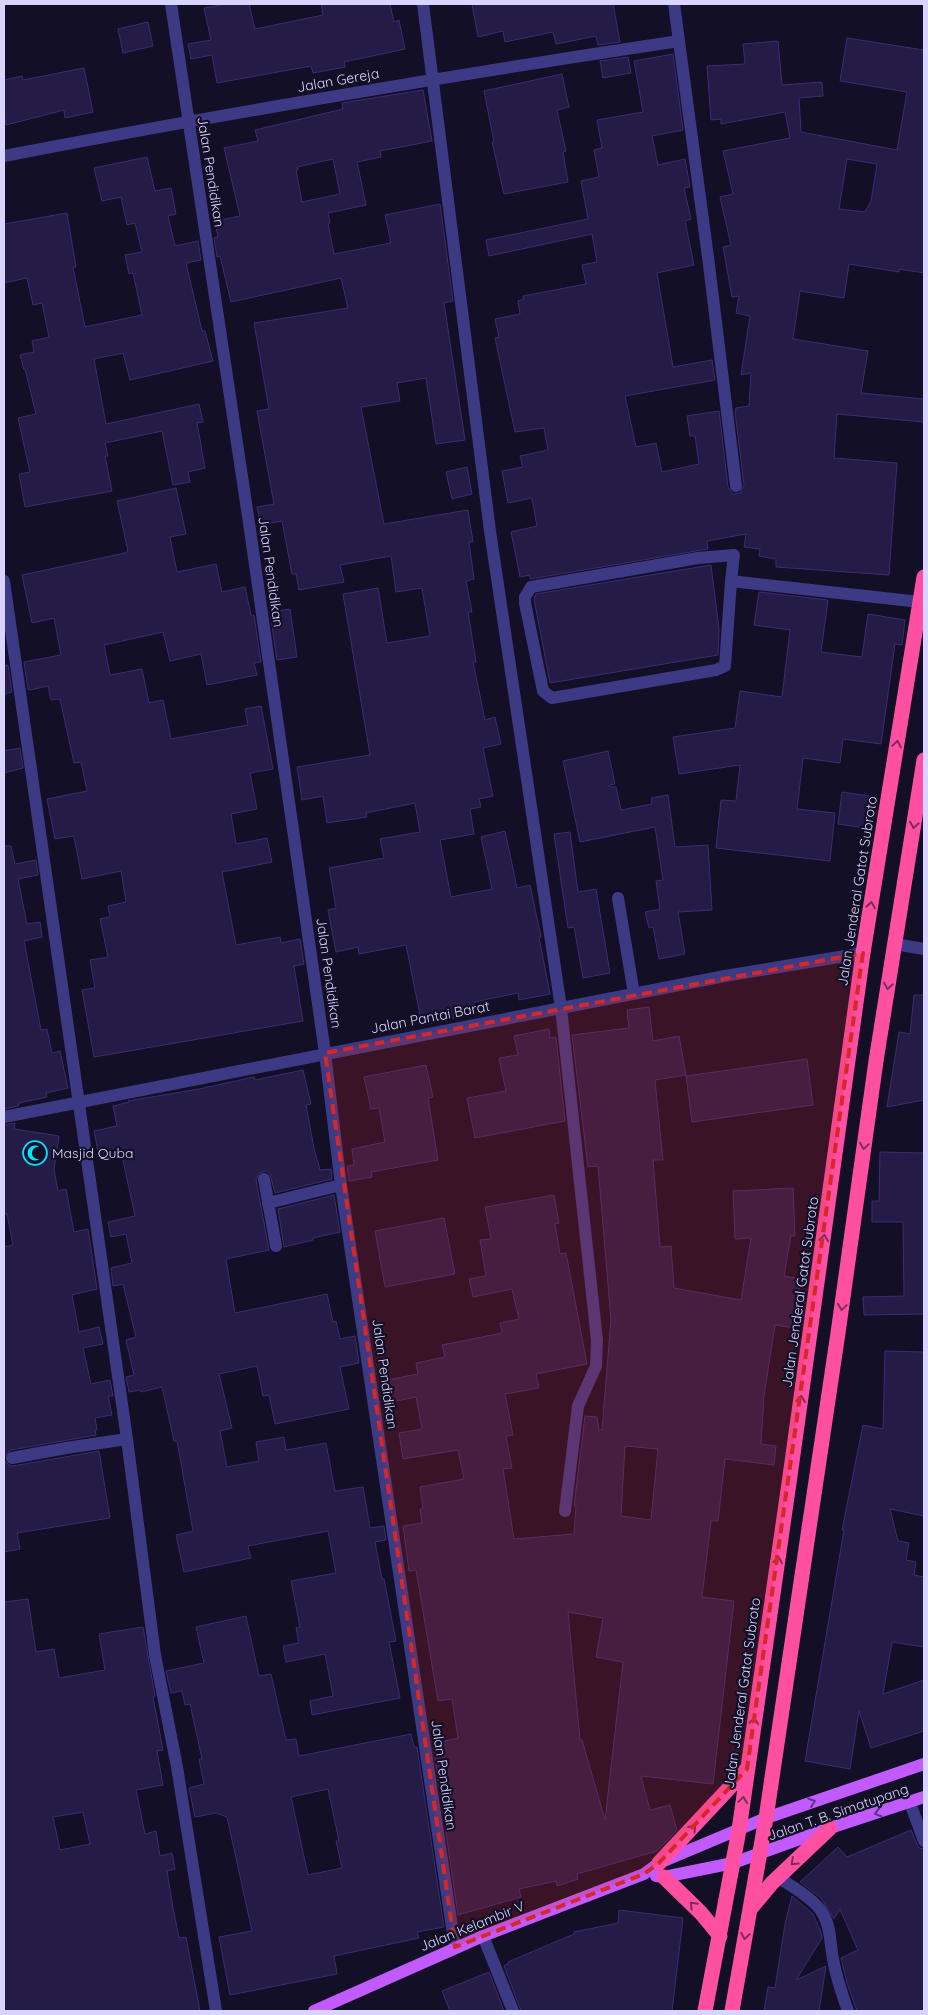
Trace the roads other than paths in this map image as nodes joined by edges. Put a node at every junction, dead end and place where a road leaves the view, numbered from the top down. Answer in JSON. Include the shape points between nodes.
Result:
{"nodes":[{"id":1,"x":171,"y":4,"type":"edge"},
{"id":2,"x":424,"y":4,"type":"edge"},
{"id":3,"x":674,"y":4,"type":"edge"},
{"id":4,"x":679,"y":41,"type":"junction"},
{"id":5,"x":433,"y":78,"type":"junction"},
{"id":6,"x":188,"y":121,"type":"junction"},
{"id":7,"x":4,"y":156,"type":"edge"},
{"id":8,"x":736,"y":486,"type":"dead end"},
{"id":9,"x":924,"y":577,"type":"edge"},
{"id":10,"x":4,"y":581,"type":"edge"},
{"id":11,"x":730,"y":581,"type":"junction"},
{"id":12,"x":920,"y":602,"type":"junction"},
{"id":13,"x":924,"y":760,"type":"edge"},
{"id":14,"x":618,"y":898,"type":"dead end"},
{"id":15,"x":895,"y":944,"type":"junction"},
{"id":16,"x":924,"y":949,"type":"edge"},
{"id":17,"x":863,"y":953,"type":"junction"},
{"id":18,"x":634,"y":994,"type":"junction"},
{"id":19,"x":561,"y":1008,"type":"junction"},
{"id":20,"x":325,"y":1052,"type":"junction"},
{"id":21,"x":849,"y":1058,"type":"junction"},
{"id":22,"x":876,"y":1061,"type":"junction"},
{"id":23,"x":78,"y":1103,"type":"junction"},
{"id":24,"x":4,"y":1117,"type":"edge"},
{"id":25,"x":264,"y":1178,"type":"dead end"},
{"id":26,"x":341,"y":1185,"type":"junction"},
{"id":27,"x":268,"y":1203,"type":"junction"},
{"id":28,"x":276,"y":1246,"type":"dead end"},
{"id":29,"x":127,"y":1439,"type":"junction"},
{"id":30,"x":12,"y":1458,"type":"dead end"},
{"id":31,"x":565,"y":1511,"type":"dead end"},
{"id":32,"x":924,"y":1764,"type":"edge"},
{"id":33,"x":747,"y":1769,"type":"junction"},
{"id":34,"x":924,"y":1798,"type":"edge"},
{"id":35,"x":910,"y":1803,"type":"junction"},
{"id":36,"x":766,"y":1818,"type":"junction"},
{"id":37,"x":830,"y":1828,"type":"junction"},
{"id":38,"x":739,"y":1830,"type":"junction"},
{"id":39,"x":924,"y":1841,"type":"edge"},
{"id":40,"x":761,"y":1854,"type":"junction"},
{"id":41,"x":733,"y":1863,"type":"junction"},
{"id":42,"x":661,"y":1870,"type":"junction"},
{"id":43,"x":778,"y":1876,"type":"junction"},
{"id":44,"x":750,"y":1909,"type":"junction"},
{"id":45,"x":483,"y":1936,"type":"junction"},
{"id":46,"x":720,"y":1936,"type":"junction"},
{"id":47,"x":455,"y":1947,"type":"junction"},
{"id":48,"x":216,"y":2011,"type":"edge"},
{"id":49,"x":314,"y":2011,"type":"edge"},
{"id":50,"x":513,"y":2011,"type":"edge"},
{"id":51,"x":705,"y":2011,"type":"edge"},
{"id":52,"x":732,"y":2011,"type":"edge"},
{"id":53,"x":848,"y":2011,"type":"edge"}],
"edges":[{"from":1,"to":6,"type":"street","name":"Jalan Pendidikan"},
{"from":2,"to":5,"type":"street"},
{"from":3,"to":4,"type":"street"},
{"from":4,"to":5,"type":"street","name":"Jalan Gereja"},
{"from":4,"to":8,"type":"street"},
{"from":5,"to":6,"type":"street","name":"Jalan Gereja"},
{"from":5,"to":19,"type":"street","via":[[490,532]]},
{"from":6,"to":7,"type":"street","name":"Jalan Gereja"},
{"from":6,"to":20,"type":"street","name":"Jalan Pendidikan"},
{"from":9,"to":12,"type":"highway","name":"Jalan Jenderal Gatot Subroto"},
{"from":10,"to":23,"type":"street"},
{"from":11,"to":11,"type":"street","via":[[734,555],[698,558],[531,587],[525,603],[543,691],[552,698],[721,669],[726,661]]},
{"from":11,"to":12,"type":"street"},
{"from":17,"to":12,"type":"highway","name":"Jalan Jenderal Gatot Subroto","one_way":true},
{"from":13,"to":15,"type":"highway","one_way":true},
{"from":14,"to":18,"type":"street"},
{"from":15,"to":16,"type":"street"},
{"from":15,"to":22,"type":"highway","one_way":true},
{"from":17,"to":18,"type":"street","name":"Jalan Pantai Barat"},
{"from":17,"to":21,"type":"highway","name":"Jalan Jenderal Gatot Subroto"},
{"from":18,"to":19,"type":"street","name":"Jalan Pantai Barat"},
{"from":19,"to":20,"type":"street","name":"Jalan Pantai Barat"},
{"from":19,"to":31,"type":"street","via":[[597,1340],[596,1366],[578,1406]]},
{"from":20,"to":23,"type":"street","name":"Jalan Pantai Barat"},
{"from":20,"to":26,"type":"street","name":"Jalan Pendidikan"},
{"from":21,"to":22,"type":"highway"},
{"from":33,"to":21,"type":"highway","name":"Jalan Jenderal Gatot Subroto","one_way":true},
{"from":22,"to":36,"type":"highway","one_way":true},
{"from":23,"to":24,"type":"street","name":"Jalan Pantai Barat"},
{"from":23,"to":29,"type":"street"},
{"from":25,"to":27,"type":"street"},
{"from":26,"to":27,"type":"street"},
{"from":26,"to":47,"type":"street","name":"Jalan Pendidikan"},
{"from":27,"to":28,"type":"street"},
{"from":29,"to":30,"type":"street"},
{"from":29,"to":48,"type":"street","via":[[155,1655],[177,1767]]},
{"from":36,"to":32,"type":"main road","name":"Jalan T. B. Simatupang","one_way":true},
{"from":38,"to":33,"type":"highway","name":"Jalan Jenderal Gatot Subroto","one_way":true},
{"from":42,"to":33,"type":"highway","one_way":true},
{"from":34,"to":35,"type":"main road","name":"Jalan T. B. Simatupang"},
{"from":35,"to":37,"type":"main road","name":"Jalan T. B. Simatupang","one_way":true},
{"from":35,"to":39,"type":"street"},
{"from":36,"to":38,"type":"main road"},
{"from":36,"to":40,"type":"highway"},
{"from":37,"to":40,"type":"main road","name":"Jalan T. B. Simatupang"},
{"from":37,"to":43,"type":"highway","one_way":true},
{"from":38,"to":41,"type":"highway","name":"Jalan Jenderal Gatot Subroto"},
{"from":38,"to":42,"type":"main road"},
{"from":40,"to":41,"type":"main road","name":"Jalan Kelambir V"},
{"from":40,"to":44,"type":"highway"},
{"from":41,"to":42,"type":"main road","name":"Jalan Kelambir V"},
{"from":41,"to":46,"type":"highway","name":"Jalan Jenderal Gatot Subroto"},
{"from":42,"to":45,"type":"main road","name":"Jalan Kelambir V"},
{"from":46,"to":42,"type":"highway","one_way":true},
{"from":43,"to":44,"type":"highway"},
{"from":43,"to":53,"type":"street","via":[[823,1913]]},
{"from":44,"to":52,"type":"highway","one_way":true},
{"from":45,"to":47,"type":"main road","name":"Jalan Kelambir V"},
{"from":45,"to":50,"type":"street"},
{"from":46,"to":51,"type":"highway","name":"Jalan Jenderal Gatot Subroto"},
{"from":47,"to":49,"type":"main road","name":"Jalan Kelambir V"}]}
